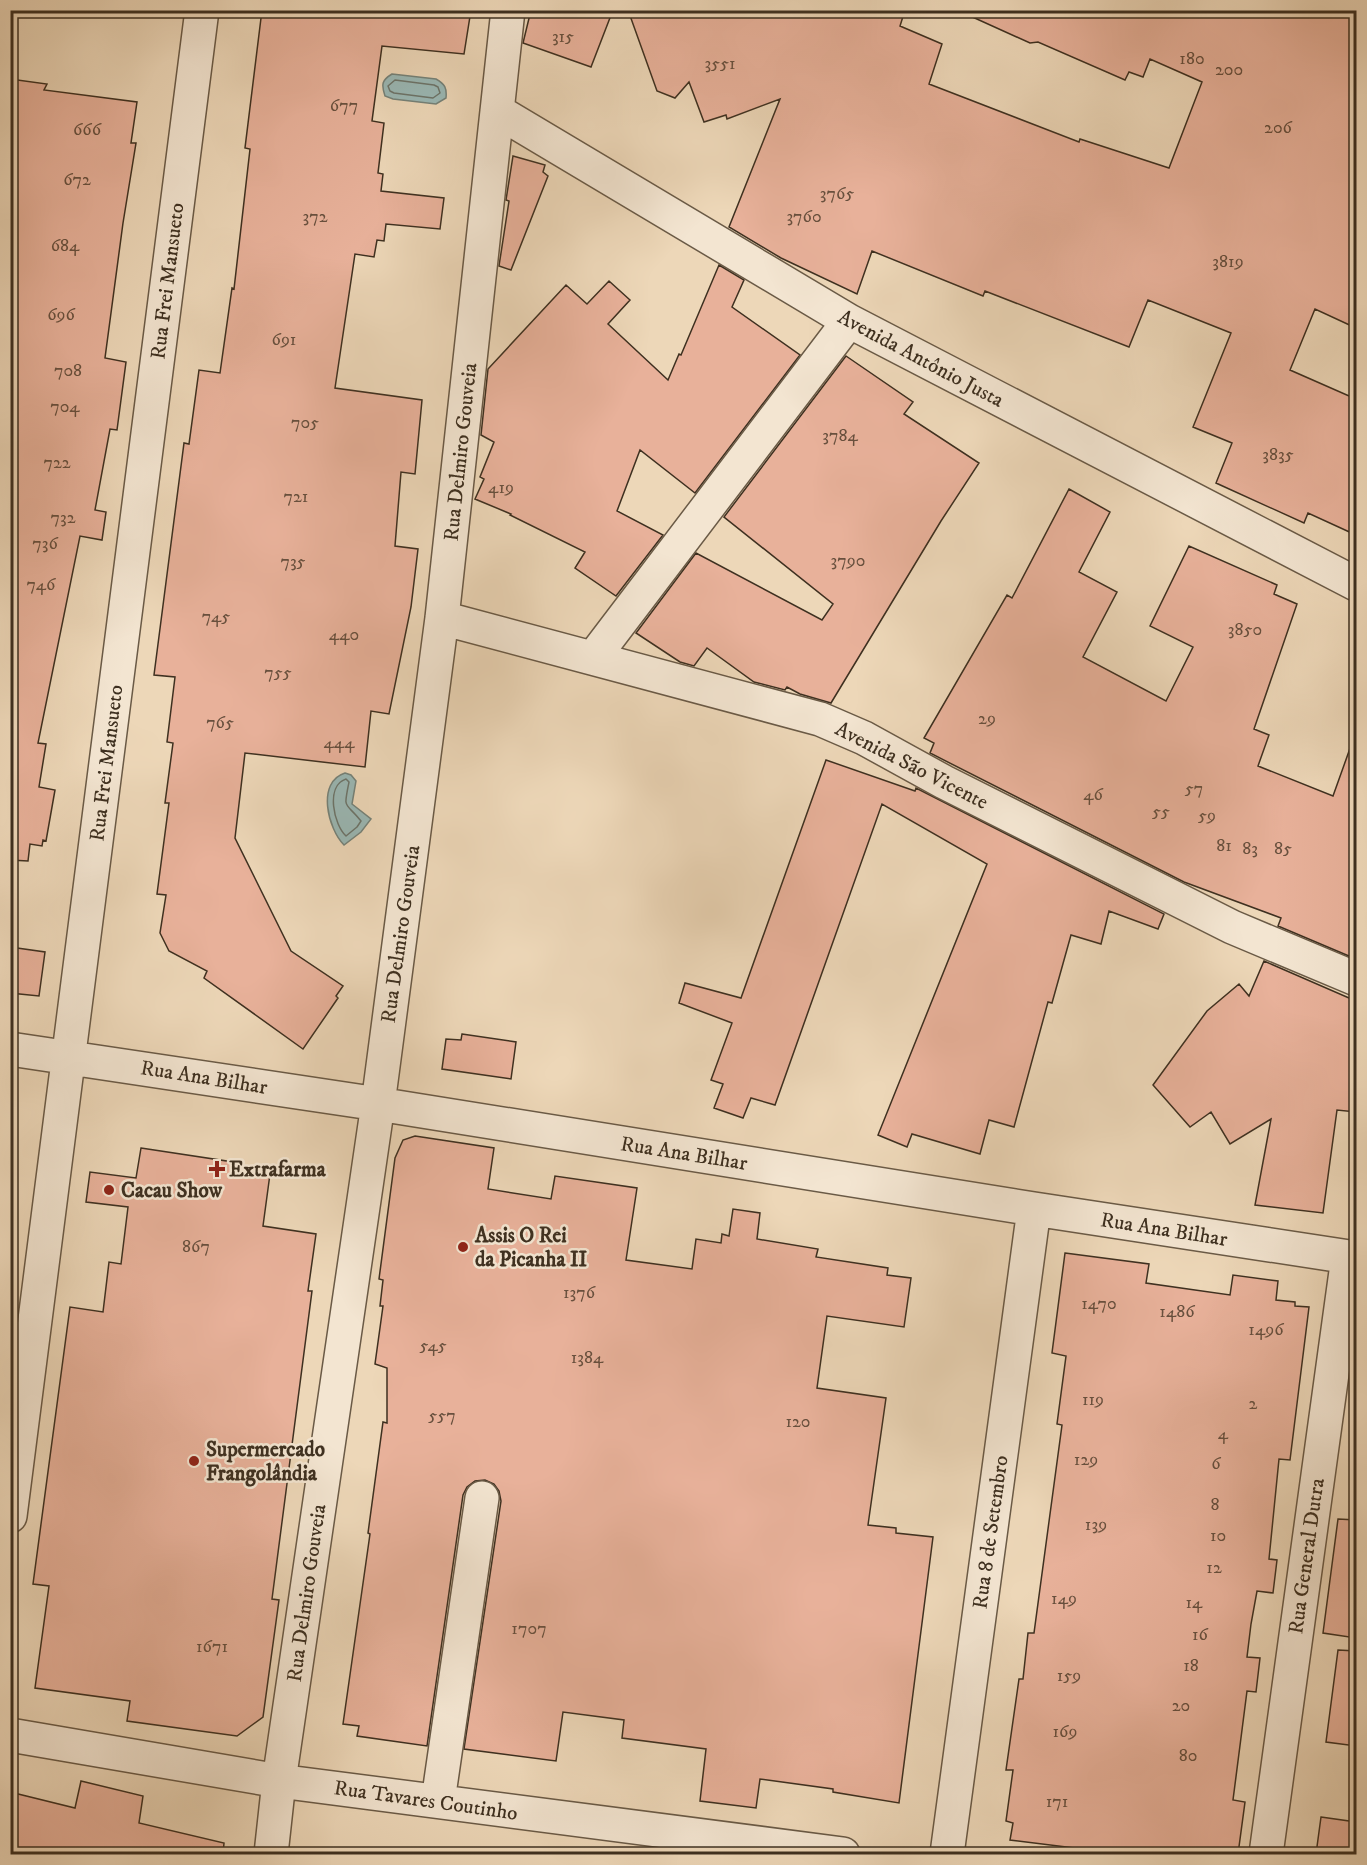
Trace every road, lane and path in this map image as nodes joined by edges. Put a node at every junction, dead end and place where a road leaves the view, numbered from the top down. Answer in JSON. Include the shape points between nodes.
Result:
{"nodes":[{"id":1,"x":202,"y":10,"type":"edge"},
{"id":2,"x":508,"y":10,"type":"edge"},
{"id":3,"x":497,"y":111,"type":"junction"},
{"id":4,"x":849,"y":321,"type":"junction"},
{"id":5,"x":1356,"y":584,"type":"edge"},
{"id":6,"x":442,"y":618,"type":"junction"},
{"id":7,"x":593,"y":658,"type":"junction"},
{"id":8,"x":1356,"y":979,"type":"edge"},
{"id":9,"x":10,"y":1049,"type":"edge"},
{"id":10,"x":69,"y":1056,"type":"junction"},
{"id":11,"x":378,"y":1104,"type":"junction"},
{"id":12,"x":1034,"y":1209,"type":"junction"},
{"id":13,"x":1352,"y":1258,"type":"edge"},
{"id":14,"x":482,"y":1498,"type":"dead end"},
{"id":15,"x":10,"y":1516,"type":"edge"},
{"id":16,"x":10,"y":1735,"type":"edge"},
{"id":17,"x":279,"y":1781,"type":"junction"},
{"id":18,"x":438,"y":1802,"type":"junction"},
{"id":19,"x":271,"y":1854,"type":"edge"},
{"id":20,"x":843,"y":1854,"type":"edge"},
{"id":21,"x":947,"y":1854,"type":"edge"},
{"id":22,"x":1266,"y":1854,"type":"edge"}],
"edges":[{"from":1,"to":10,"type":"street","name":"Rua Frei Mansueto"},
{"from":2,"to":3,"type":"street","name":"Rua Delmiro Gouveia"},
{"from":3,"to":4,"type":"street","name":"Avenida Antônio Justa"},
{"from":3,"to":6,"type":"street","name":"Rua Delmiro Gouveia"},
{"from":4,"to":5,"type":"street","name":"Avenida Antônio Justa"},
{"from":4,"to":7,"type":"street"},
{"from":6,"to":7,"type":"street","name":"Avenida São Vicente"},
{"from":6,"to":11,"type":"street","name":"Rua Delmiro Gouveia"},
{"from":7,"to":8,"type":"street","name":"Avenida São Vicente","via":[[820,719],[1232,927]]},
{"from":9,"to":10,"type":"street","name":"Rua Ana Bilhar"},
{"from":10,"to":11,"type":"street","name":"Rua Ana Bilhar"},
{"from":10,"to":15,"type":"street","name":"Rua Frei Mansueto"},
{"from":11,"to":12,"type":"street","name":"Rua Ana Bilhar"},
{"from":11,"to":17,"type":"street","name":"Rua Delmiro Gouveia"},
{"from":12,"to":13,"type":"street","name":"Rua Ana Bilhar"},
{"from":12,"to":21,"type":"street","name":"Rua 8 de Setembro"},
{"from":13,"to":22,"type":"street","name":"Rua General Dutra"},
{"from":14,"to":18,"type":"street"},
{"from":16,"to":17,"type":"street","name":"Rua Tavares Coutinho"},
{"from":17,"to":18,"type":"street","name":"Rua Tavares Coutinho"},
{"from":17,"to":19,"type":"street","name":"Rua Delmiro Gouveia"},
{"from":18,"to":20,"type":"street","name":"Rua Tavares Coutinho"}]}
